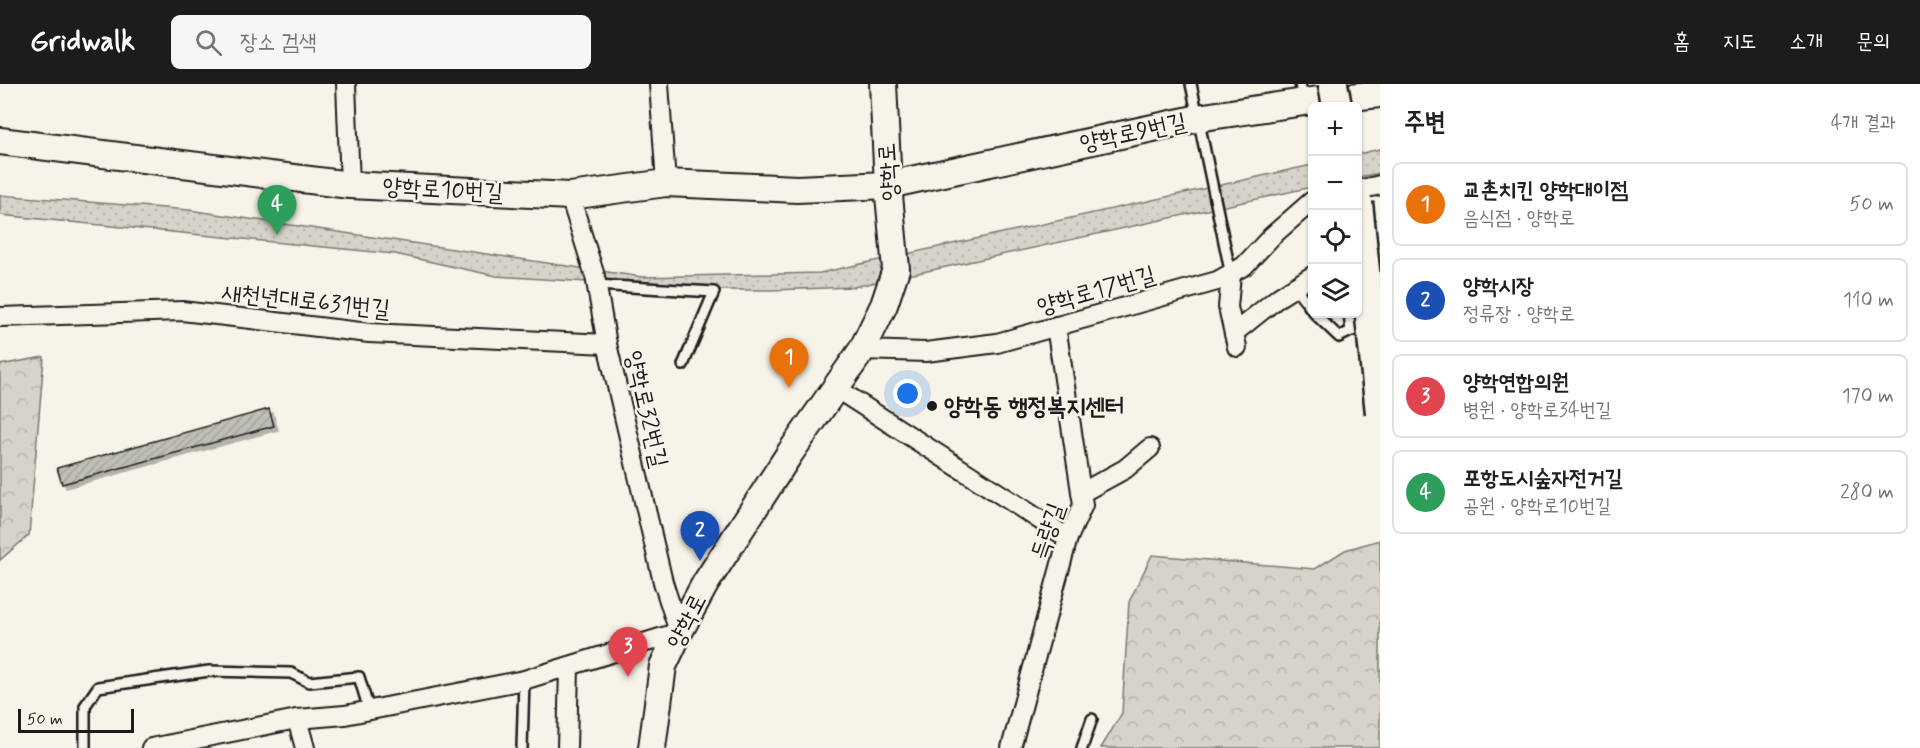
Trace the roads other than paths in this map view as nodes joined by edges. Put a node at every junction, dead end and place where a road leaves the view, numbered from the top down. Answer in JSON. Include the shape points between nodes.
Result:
{"nodes":[{"id":1,"x":346,"y":84,"type":"edge"},
{"id":2,"x":659,"y":84,"type":"edge"},
{"id":3,"x":883,"y":84,"type":"edge"},
{"id":4,"x":1191,"y":84,"type":"edge"},
{"id":5,"x":1333,"y":84,"type":"edge"},
{"id":6,"x":1349,"y":84,"type":"edge"},
{"id":7,"x":1302,"y":93,"type":"edge"},
{"id":8,"x":1380,"y":94,"type":"edge"},
{"id":9,"x":1336,"y":102,"type":"edge"},
{"id":10,"x":1351,"y":102,"type":"edge"},
{"id":11,"x":1198,"y":118,"type":"junction"},
{"id":12,"x":0,"y":141,"type":"edge"},
{"id":13,"x":666,"y":183,"type":"junction"},
{"id":14,"x":350,"y":185,"type":"junction"},
{"id":15,"x":888,"y":185,"type":"junction"},
{"id":16,"x":1380,"y":185,"type":"edge"},
{"id":17,"x":1362,"y":189,"type":"edge"},
{"id":18,"x":570,"y":196,"type":"junction"},
{"id":19,"x":1308,"y":204,"type":"edge"},
{"id":20,"x":1359,"y":210,"type":"edge"},
{"id":21,"x":1231,"y":275,"type":"junction"},
{"id":22,"x":1308,"y":279,"type":"edge"},
{"id":23,"x":596,"y":285,"type":"junction"},
{"id":24,"x":1377,"y":286,"type":"dead end"},
{"id":25,"x":1295,"y":287,"type":"junction"},
{"id":26,"x":1362,"y":297,"type":"edge"},
{"id":27,"x":1308,"y":304,"type":"edge"},
{"id":28,"x":0,"y":317,"type":"edge"},
{"id":29,"x":1320,"y":318,"type":"edge"},
{"id":30,"x":1349,"y":318,"type":"edge"},
{"id":31,"x":1380,"y":325,"type":"edge"},
{"id":32,"x":1056,"y":326,"type":"junction"},
{"id":33,"x":1351,"y":331,"type":"junction"},
{"id":34,"x":606,"y":344,"type":"junction"},
{"id":35,"x":862,"y":350,"type":"junction"},
{"id":36,"x":683,"y":365,"type":"dead end"},
{"id":37,"x":837,"y":389,"type":"junction"},
{"id":38,"x":1380,"y":413,"type":"edge"},
{"id":39,"x":1150,"y":448,"type":"dead end"},
{"id":40,"x":1081,"y":493,"type":"junction"},
{"id":41,"x":1068,"y":538,"type":"junction"},
{"id":42,"x":679,"y":632,"type":"junction"},
{"id":43,"x":569,"y":668,"type":"junction"},
{"id":44,"x":524,"y":680,"type":"junction"},
{"id":45,"x":369,"y":710,"type":"junction"},
{"id":46,"x":297,"y":719,"type":"junction"},
{"id":47,"x":1092,"y":719,"type":"dead end"},
{"id":48,"x":85,"y":748,"type":"edge"},
{"id":49,"x":151,"y":748,"type":"edge"},
{"id":50,"x":305,"y":748,"type":"edge"},
{"id":51,"x":522,"y":748,"type":"edge"},
{"id":52,"x":567,"y":748,"type":"edge"},
{"id":53,"x":652,"y":748,"type":"edge"},
{"id":54,"x":1011,"y":748,"type":"edge"},
{"id":55,"x":1082,"y":748,"type":"edge"}],
"edges":[{"from":1,"to":14,"type":"street"},
{"from":2,"to":13,"type":"street"},
{"from":3,"to":15,"type":"main road","name":"양학로"},
{"from":4,"to":11,"type":"lane"},
{"from":5,"to":9,"type":"main road","bridge":true},
{"from":6,"to":10,"type":"main road"},
{"from":7,"to":8,"type":"main road","name":"양학로9번길"},
{"from":7,"to":11,"type":"main road","name":"양학로9번길"},
{"from":11,"to":15,"type":"main road","name":"양학로9번길"},
{"from":11,"to":21,"type":"lane"},
{"from":12,"to":14,"type":"main road","name":"양학로10번길"},
{"from":13,"to":15,"type":"main road","name":"양학로10번길","via":[[797,189]]},
{"from":13,"to":18,"type":"main road","name":"양학로10번길"},
{"from":14,"to":18,"type":"main road","name":"양학로10번길"},
{"from":15,"to":35,"type":"main road","name":"양학로","via":[[896,269]]},
{"from":16,"to":17,"type":"street"},
{"from":18,"to":23,"type":"street","name":"양학로32번길"},
{"from":19,"to":21,"type":"street","name":"양학로17번길"},
{"from":20,"to":38,"type":"main road","bridge":true},
{"from":21,"to":25,"type":"street","via":[[1228,307],[1235,340]]},
{"from":21,"to":32,"type":"street","name":"양학로17번길"},
{"from":22,"to":25,"type":"street"},
{"from":23,"to":34,"type":"street","name":"양학로32번길"},
{"from":23,"to":36,"type":"lane","via":[[714,292]]},
{"from":24,"to":26,"type":"lane"},
{"from":25,"to":27,"type":"lane"},
{"from":28,"to":34,"type":"street","name":"새천년대로631번길","via":[[182,311],[369,333]]},
{"from":29,"to":33,"type":"lane","via":[[1339,337]]},
{"from":30,"to":33,"type":"lane"},
{"from":31,"to":33,"type":"lane"},
{"from":32,"to":35,"type":"street","name":"양학로17번길","via":[[997,343],[926,352]]},
{"from":32,"to":40,"type":"street","name":"득량길"},
{"from":34,"to":42,"type":"street","name":"양학로32번길","via":[[663,582]]},
{"from":35,"to":37,"type":"main road","name":"양학로"},
{"from":37,"to":41,"type":"street"},
{"from":37,"to":42,"type":"main road","name":"양학로","via":[[717,565]]},
{"from":39,"to":40,"type":"street","via":[[1125,469]]},
{"from":40,"to":41,"type":"street","name":"득량길","via":[[1083,505]]},
{"from":41,"to":54,"type":"street","name":"득량길"},
{"from":42,"to":43,"type":"street"},
{"from":42,"to":53,"type":"main road","name":"양학로","via":[[663,666]]},
{"from":43,"to":44,"type":"street"},
{"from":43,"to":52,"type":"street"},
{"from":44,"to":45,"type":"street"},
{"from":44,"to":51,"type":"lane"},
{"from":45,"to":46,"type":"street"},
{"from":45,"to":48,"type":"lane","via":[[359,677],[309,682],[291,673],[209,671],[98,687],[85,706]]},
{"from":46,"to":49,"type":"street"},
{"from":46,"to":50,"type":"street"},
{"from":47,"to":55,"type":"lane"}]}
